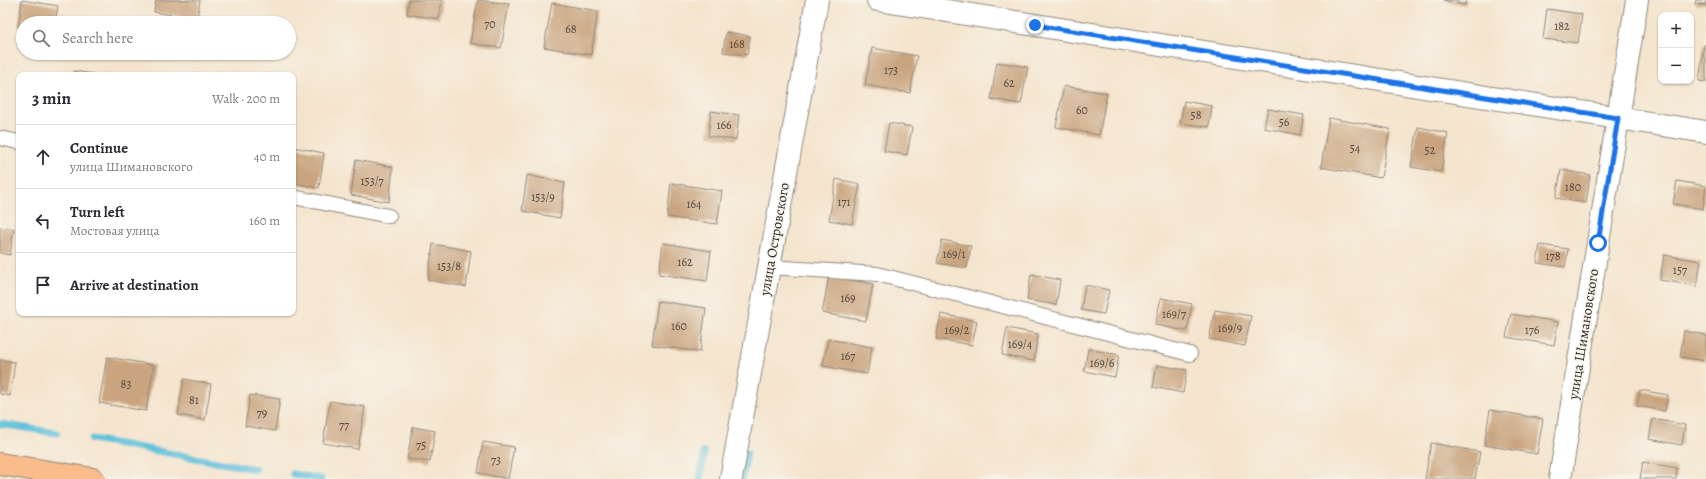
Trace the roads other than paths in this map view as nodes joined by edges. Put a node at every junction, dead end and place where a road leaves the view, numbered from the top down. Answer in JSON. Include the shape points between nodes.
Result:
{"nodes":[{"id":1,"x":817,"y":0,"type":"edge"},
{"id":2,"x":878,"y":0,"type":"edge"},
{"id":3,"x":1637,"y":0,"type":"edge"},
{"id":4,"x":1618,"y":118,"type":"junction"},
{"id":5,"x":1706,"y":132,"type":"edge"},
{"id":6,"x":0,"y":138,"type":"edge"},
{"id":7,"x":16,"y":141,"type":"edge"},
{"id":8,"x":296,"y":198,"type":"edge"},
{"id":9,"x":388,"y":216,"type":"dead end"},
{"id":10,"x":769,"y":267,"type":"junction"},
{"id":11,"x":1190,"y":354,"type":"dead end"},
{"id":12,"x":0,"y":464,"type":"edge"},
{"id":13,"x":93,"y":479,"type":"edge"},
{"id":14,"x":730,"y":479,"type":"edge"},
{"id":15,"x":1560,"y":479,"type":"edge"}],
"edges":[{"from":1,"to":10,"type":"street","name":"улица Островского"},
{"from":2,"to":4,"type":"street"},
{"from":3,"to":4,"type":"street","name":"улица Шимановского"},
{"from":4,"to":5,"type":"street"},
{"from":4,"to":15,"type":"street","name":"улица Шимановского"},
{"from":6,"to":7,"type":"lane"},
{"from":8,"to":9,"type":"lane"},
{"from":10,"to":11,"type":"lane","via":[[877,274]]},
{"from":10,"to":14,"type":"street","name":"улица Островского"},
{"from":12,"to":13,"type":"main road"}]}
